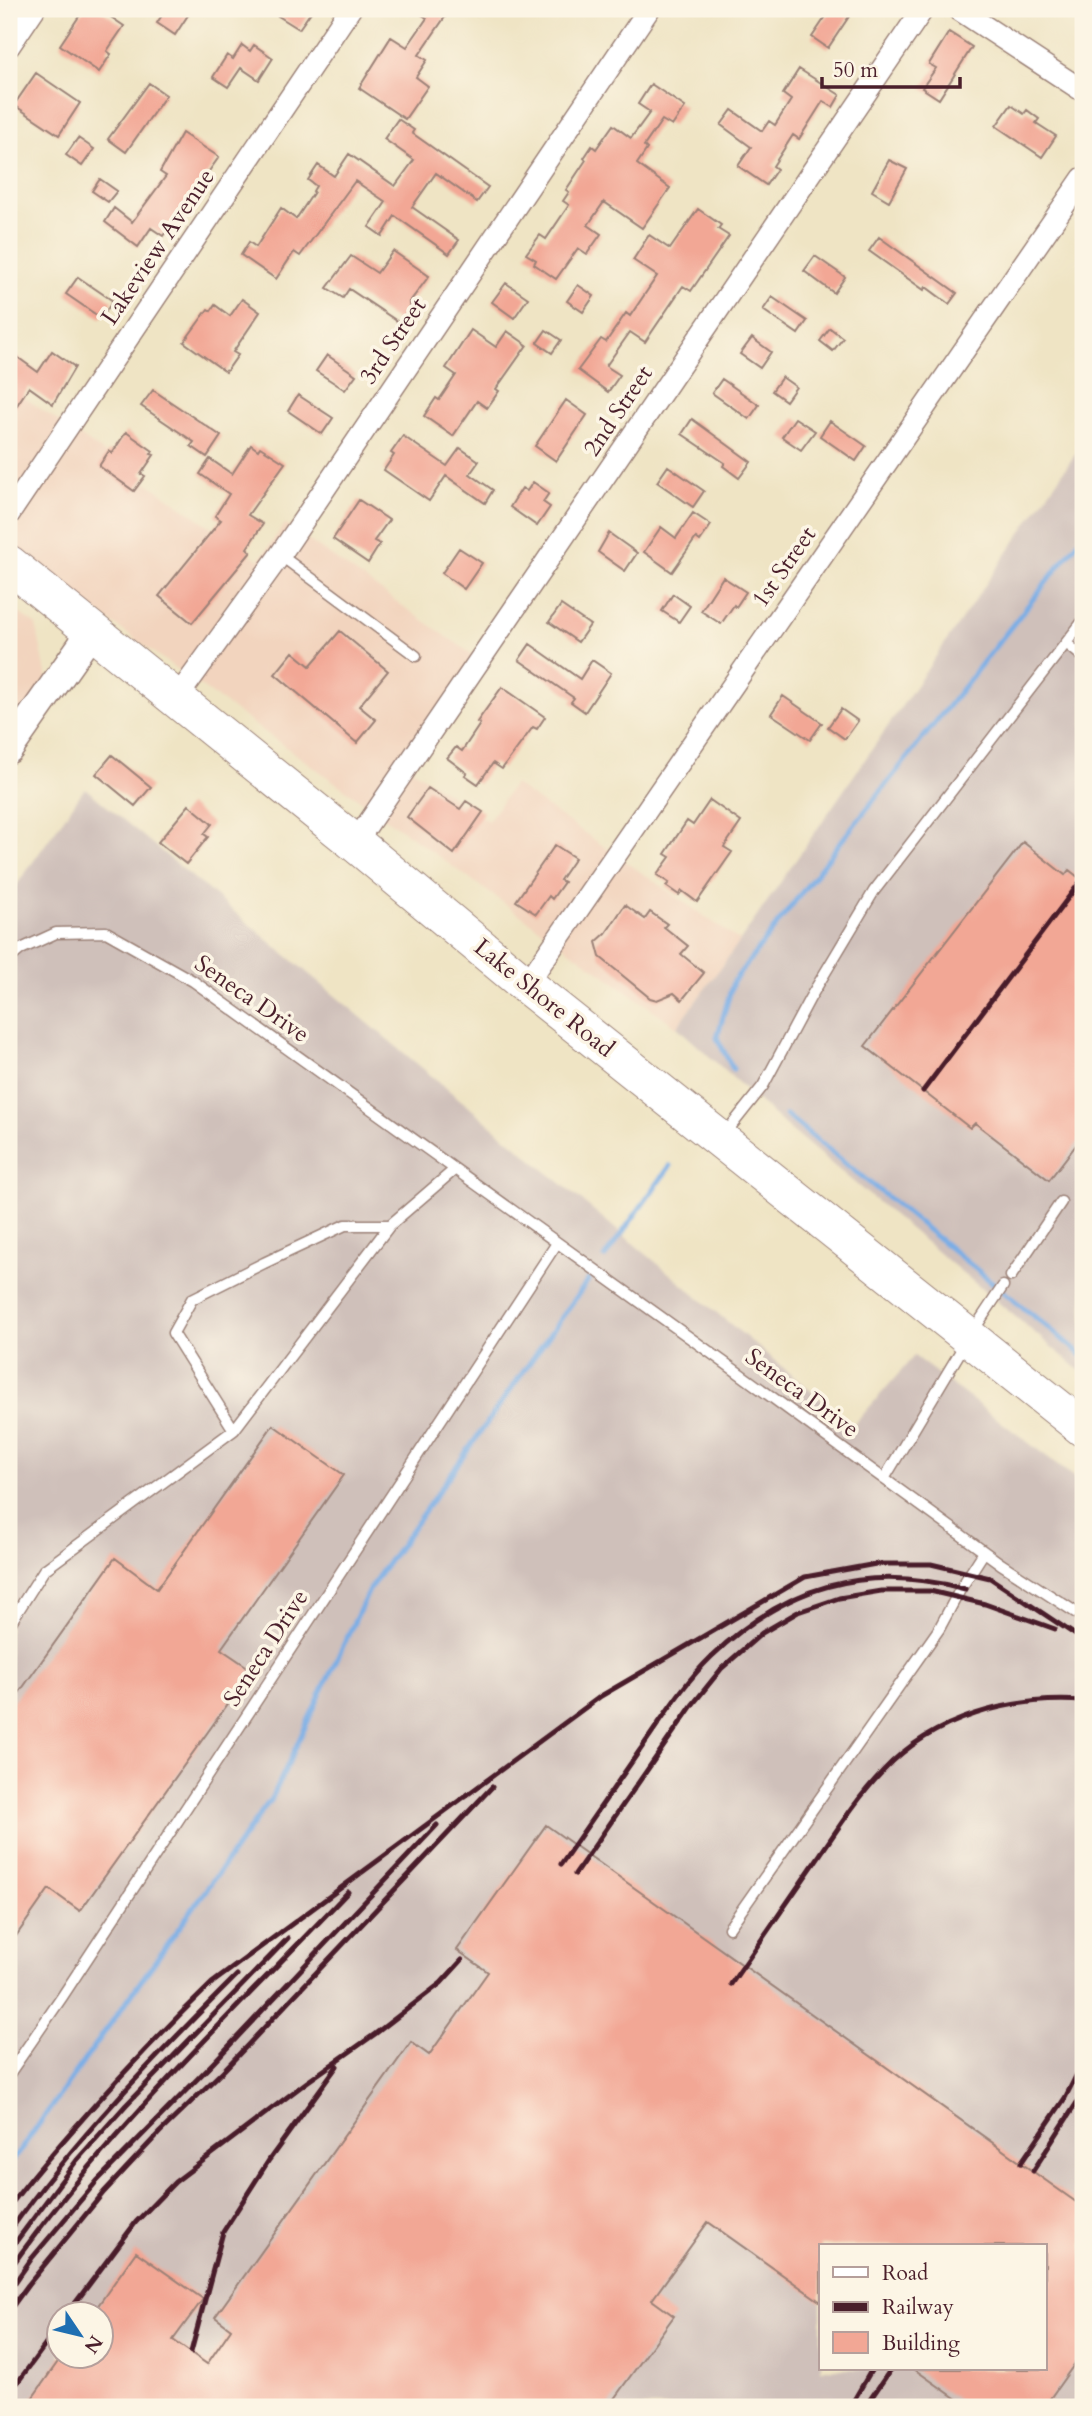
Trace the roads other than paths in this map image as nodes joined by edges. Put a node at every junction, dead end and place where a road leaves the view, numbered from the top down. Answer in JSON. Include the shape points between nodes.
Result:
{"nodes":[{"id":1,"x":34,"y":9,"type":"edge"},
{"id":2,"x":350,"y":9,"type":"edge"},
{"id":3,"x":649,"y":9,"type":"edge"},
{"id":4,"x":923,"y":9,"type":"edge"},
{"id":5,"x":958,"y":9,"type":"edge"},
{"id":6,"x":9,"y":46,"type":"edge"},
{"id":7,"x":1083,"y":91,"type":"edge"},
{"id":8,"x":1083,"y":178,"type":"edge"},
{"id":9,"x":9,"y":514,"type":"edge"},
{"id":10,"x":280,"y":555,"type":"junction"},
{"id":11,"x":9,"y":564,"type":"edge"},
{"id":12,"x":1083,"y":621,"type":"edge"},
{"id":13,"x":92,"y":631,"type":"junction"},
{"id":14,"x":1066,"y":643,"type":"junction"},
{"id":15,"x":416,"y":656,"type":"dead end"},
{"id":16,"x":1083,"y":657,"type":"edge"},
{"id":17,"x":176,"y":699,"type":"junction"},
{"id":18,"x":9,"y":749,"type":"edge"},
{"id":19,"x":355,"y":843,"type":"junction"},
{"id":20,"x":9,"y":959,"type":"edge"},
{"id":21,"x":526,"y":985,"type":"junction"},
{"id":22,"x":720,"y":1140,"type":"junction"},
{"id":23,"x":454,"y":1170,"type":"junction"},
{"id":24,"x":1061,"y":1202,"type":"dead end"},
{"id":25,"x":390,"y":1224,"type":"junction"},
{"id":26,"x":557,"y":1244,"type":"junction"},
{"id":27,"x":1011,"y":1276,"type":"dead end"},
{"id":28,"x":1003,"y":1286,"type":"dead end"},
{"id":29,"x":969,"y":1337,"type":"junction"},
{"id":30,"x":1083,"y":1428,"type":"edge"},
{"id":31,"x":234,"y":1430,"type":"junction"},
{"id":32,"x":884,"y":1479,"type":"junction"},
{"id":33,"x":984,"y":1552,"type":"junction"},
{"id":34,"x":1083,"y":1618,"type":"edge"},
{"id":35,"x":9,"y":1625,"type":"edge"},
{"id":36,"x":729,"y":1928,"type":"dead end"},
{"id":37,"x":9,"y":2074,"type":"edge"}],
"edges":[{"from":1,"to":6,"type":"street"},
{"from":2,"to":9,"type":"street","name":"Lakeview Avenue"},
{"from":3,"to":10,"type":"street","name":"3rd Street"},
{"from":4,"to":19,"type":"street","name":"2nd Street"},
{"from":5,"to":7,"type":"street"},
{"from":8,"to":21,"type":"street","name":"1st Street"},
{"from":10,"to":15,"type":"lane"},
{"from":10,"to":17,"type":"street","name":"3rd Street"},
{"from":11,"to":13,"type":"highway","name":"Lake Shore Road"},
{"from":12,"to":14,"type":"lane"},
{"from":13,"to":17,"type":"highway","name":"Lake Shore Road"},
{"from":13,"to":18,"type":"street"},
{"from":14,"to":16,"type":"lane"},
{"from":14,"to":22,"type":"lane","via":[[874,891],[763,1086]]},
{"from":17,"to":19,"type":"highway","name":"Lake Shore Road"},
{"from":19,"to":21,"type":"highway","name":"Lake Shore Road"},
{"from":20,"to":23,"type":"lane","name":"Seneca Drive","via":[[56,933],[106,932],[193,981]]},
{"from":21,"to":22,"type":"highway","name":"Lake Shore Road"},
{"from":22,"to":29,"type":"highway","name":"Lake Shore Road"},
{"from":23,"to":25,"type":"lane"},
{"from":23,"to":26,"type":"lane","name":"Seneca Drive"},
{"from":24,"to":27,"type":"lane"},
{"from":25,"to":31,"type":"lane"},
{"from":25,"to":31,"type":"lane","via":[[345,1224],[192,1299],[173,1333]]},
{"from":26,"to":32,"type":"lane","name":"Seneca Drive"},
{"from":26,"to":37,"type":"lane","name":"Seneca Drive"},
{"from":28,"to":29,"type":"lane"},
{"from":29,"to":30,"type":"highway","name":"Lake Shore Road"},
{"from":29,"to":32,"type":"lane"},
{"from":31,"to":35,"type":"lane","via":[[44,1570]]},
{"from":32,"to":33,"type":"lane","name":"Seneca Drive"},
{"from":33,"to":34,"type":"lane","name":"Seneca Drive"},
{"from":33,"to":36,"type":"lane","via":[[939,1629]]}]}
